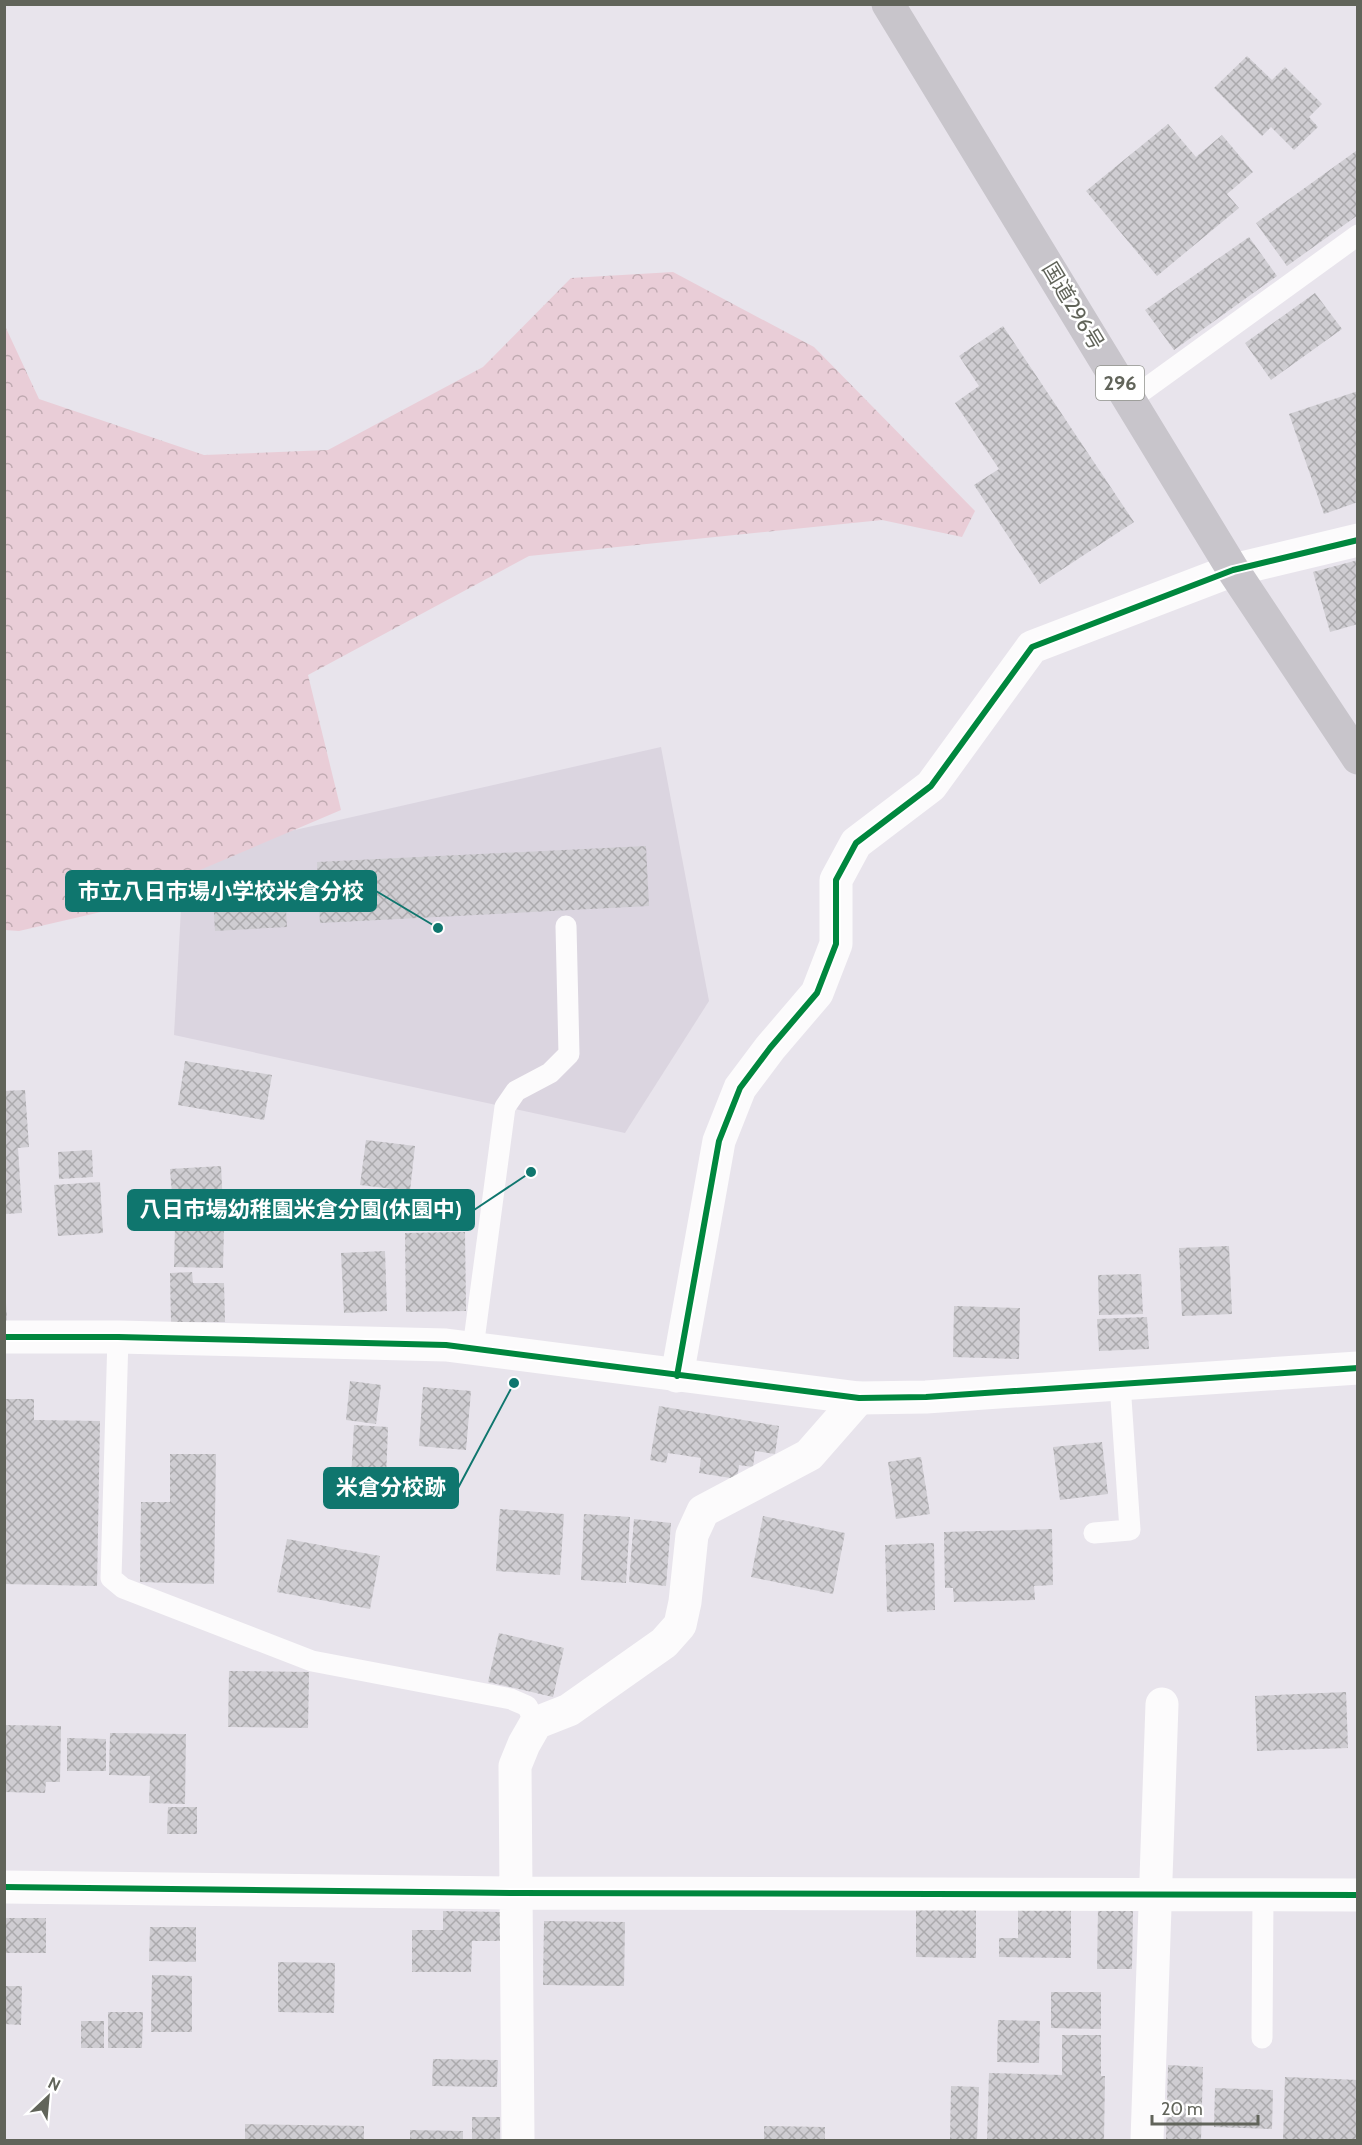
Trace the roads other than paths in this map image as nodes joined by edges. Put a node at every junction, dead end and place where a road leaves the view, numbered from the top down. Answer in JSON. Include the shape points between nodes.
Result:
{"nodes":[{"id":1,"x":888,"y":4,"type":"edge"},
{"id":2,"x":1358,"y":235,"type":"edge"},
{"id":3,"x":1130,"y":400,"type":"junction"},
{"id":4,"x":1358,"y":540,"type":"edge"},
{"id":5,"x":1233,"y":570,"type":"junction"},
{"id":6,"x":1358,"y":758,"type":"edge"},
{"id":7,"x":566,"y":926,"type":"dead end"},
{"id":8,"x":4,"y":1337,"type":"edge"},
{"id":9,"x":118,"y":1337,"type":"junction"},
{"id":10,"x":473,"y":1348,"type":"junction"},
{"id":11,"x":1358,"y":1368,"type":"edge"},
{"id":12,"x":677,"y":1376,"type":"junction"},
{"id":13,"x":1120,"y":1384,"type":"junction"},
{"id":14,"x":859,"y":1398,"type":"junction"},
{"id":15,"x":1094,"y":1533,"type":"dead end"},
{"id":16,"x":1161,"y":1704,"type":"dead end"},
{"id":17,"x":536,"y":1723,"type":"junction"},
{"id":18,"x":4,"y":1887,"type":"edge"},
{"id":19,"x":516,"y":1893,"type":"junction"},
{"id":20,"x":1358,"y":1895,"type":"edge"},
{"id":21,"x":1155,"y":1896,"type":"junction"},
{"id":22,"x":1263,"y":1896,"type":"junction"},
{"id":23,"x":1262,"y":2038,"type":"dead end"},
{"id":24,"x":518,"y":2140,"type":"edge"},
{"id":25,"x":1146,"y":2140,"type":"edge"}],
"edges":[{"from":1,"to":3,"type":"highway","name":"国道296号","number":"296"},
{"from":2,"to":3,"type":"lane"},
{"from":3,"to":5,"type":"highway","name":"国道296号","number":"296"},
{"from":4,"to":5,"type":"street"},
{"from":5,"to":6,"type":"highway","name":"国道296号","number":"296"},
{"from":5,"to":12,"type":"street","via":[[1032,647],[931,786],[856,843],[836,880],[836,944],[818,993],[740,1088],[719,1141]]},
{"from":7,"to":10,"type":"lane","via":[[568,1054],[550,1073],[516,1091],[505,1107]]},
{"from":8,"to":9,"type":"street"},
{"from":9,"to":10,"type":"street"},
{"from":9,"to":17,"type":"lane","via":[[111,1578],[123,1588],[312,1661],[511,1699],[527,1706]]},
{"from":10,"to":12,"type":"street"},
{"from":11,"to":13,"type":"street"},
{"from":12,"to":14,"type":"street"},
{"from":13,"to":14,"type":"street"},
{"from":13,"to":15,"type":"lane","via":[[1130,1530]]},
{"from":14,"to":17,"type":"street","via":[[809,1455],[703,1511],[692,1535],[680,1625],[664,1643],[569,1710]]},
{"from":16,"to":21,"type":"street"},
{"from":17,"to":19,"type":"street","via":[[516,1766]]},
{"from":18,"to":19,"type":"street"},
{"from":19,"to":21,"type":"street"},
{"from":19,"to":24,"type":"street"},
{"from":20,"to":22,"type":"street"},
{"from":21,"to":22,"type":"street"},
{"from":21,"to":25,"type":"street"},
{"from":22,"to":23,"type":"lane"}]}
